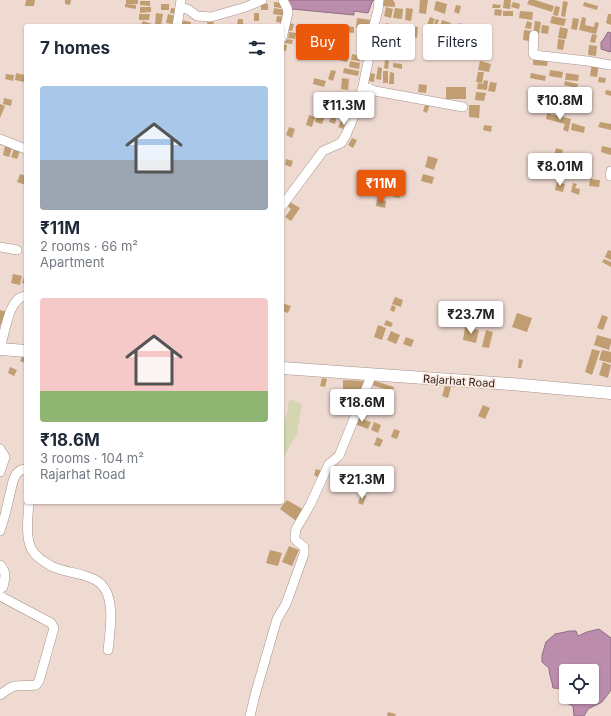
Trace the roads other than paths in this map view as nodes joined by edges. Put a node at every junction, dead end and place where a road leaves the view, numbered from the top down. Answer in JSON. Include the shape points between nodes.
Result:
{"nodes":[{"id":1,"x":262,"y":0,"type":"edge"},
{"id":2,"x":283,"y":0,"type":"edge"},
{"id":3,"x":379,"y":0,"type":"edge"},
{"id":4,"x":181,"y":3,"type":"edge"},
{"id":5,"x":177,"y":24,"type":"edge"},
{"id":6,"x":284,"y":30,"type":"edge"},
{"id":7,"x":534,"y":35,"type":"dead end"},
{"id":8,"x":611,"y":65,"type":"edge"},
{"id":9,"x":364,"y":86,"type":"junction"},
{"id":10,"x":463,"y":107,"type":"dead end"},
{"id":11,"x":0,"y":139,"type":"edge"},
{"id":12,"x":24,"y":148,"type":"edge"},
{"id":13,"x":284,"y":203,"type":"edge"},
{"id":14,"x":0,"y":247,"type":"edge"},
{"id":15,"x":17,"y":250,"type":"dead end"},
{"id":16,"x":24,"y":296,"type":"edge"},
{"id":17,"x":24,"y":345,"type":"edge"},
{"id":18,"x":0,"y":346,"type":"edge"},
{"id":19,"x":24,"y":351,"type":"edge"},
{"id":20,"x":284,"y":362,"type":"edge"},
{"id":21,"x":284,"y":368,"type":"edge"},
{"id":22,"x":372,"y":374,"type":"junction"},
{"id":23,"x":611,"y":386,"type":"edge"},
{"id":24,"x":611,"y":393,"type":"edge"},
{"id":25,"x":0,"y":449,"type":"edge"},
{"id":26,"x":24,"y":471,"type":"edge"},
{"id":27,"x":0,"y":472,"type":"edge"},
{"id":28,"x":29,"y":504,"type":"edge"},
{"id":29,"x":0,"y":531,"type":"edge"},
{"id":30,"x":0,"y":565,"type":"edge"},
{"id":31,"x":0,"y":589,"type":"edge"},
{"id":32,"x":0,"y":596,"type":"edge"},
{"id":33,"x":108,"y":650,"type":"dead end"},
{"id":34,"x":0,"y":695,"type":"edge"},
{"id":35,"x":250,"y":716,"type":"edge"}],
"edges":[{"from":1,"to":4,"type":"street","via":[[211,17],[197,16]]},
{"from":2,"to":6,"type":"street","via":[[288,13]]},
{"from":3,"to":9,"type":"street"},
{"from":4,"to":5,"type":"street"},
{"from":7,"to":8,"type":"street","via":[[534,55]]},
{"from":9,"to":10,"type":"street","via":[[375,92]]},
{"from":9,"to":13,"type":"street","via":[[341,144],[323,151]]},
{"from":11,"to":12,"type":"street"},
{"from":14,"to":15,"type":"street"},
{"from":16,"to":18,"type":"street","via":[[13,306]]},
{"from":17,"to":18,"type":"main road"},
{"from":18,"to":19,"type":"main road"},
{"from":20,"to":23,"type":"main road","name":"Rajarhat Road"},
{"from":21,"to":22,"type":"main road","name":"Rajarhat Road"},
{"from":22,"to":24,"type":"main road","name":"Rajarhat Road"},
{"from":22,"to":35,"type":"street","via":[[339,456],[328,464],[295,533],[296,539],[304,547],[304,554],[278,619]]},
{"from":25,"to":27,"type":"street","via":[[5,457]]},
{"from":26,"to":29,"type":"street","via":[[16,474],[13,480]]},
{"from":28,"to":33,"type":"street","via":[[28,537],[32,551],[44,562],[98,581],[105,589],[111,615]]},
{"from":30,"to":31,"type":"street","via":[[5,572],[5,579]]},
{"from":32,"to":34,"type":"street","via":[[51,623],[54,628],[36,685],[16,686]]}]}
